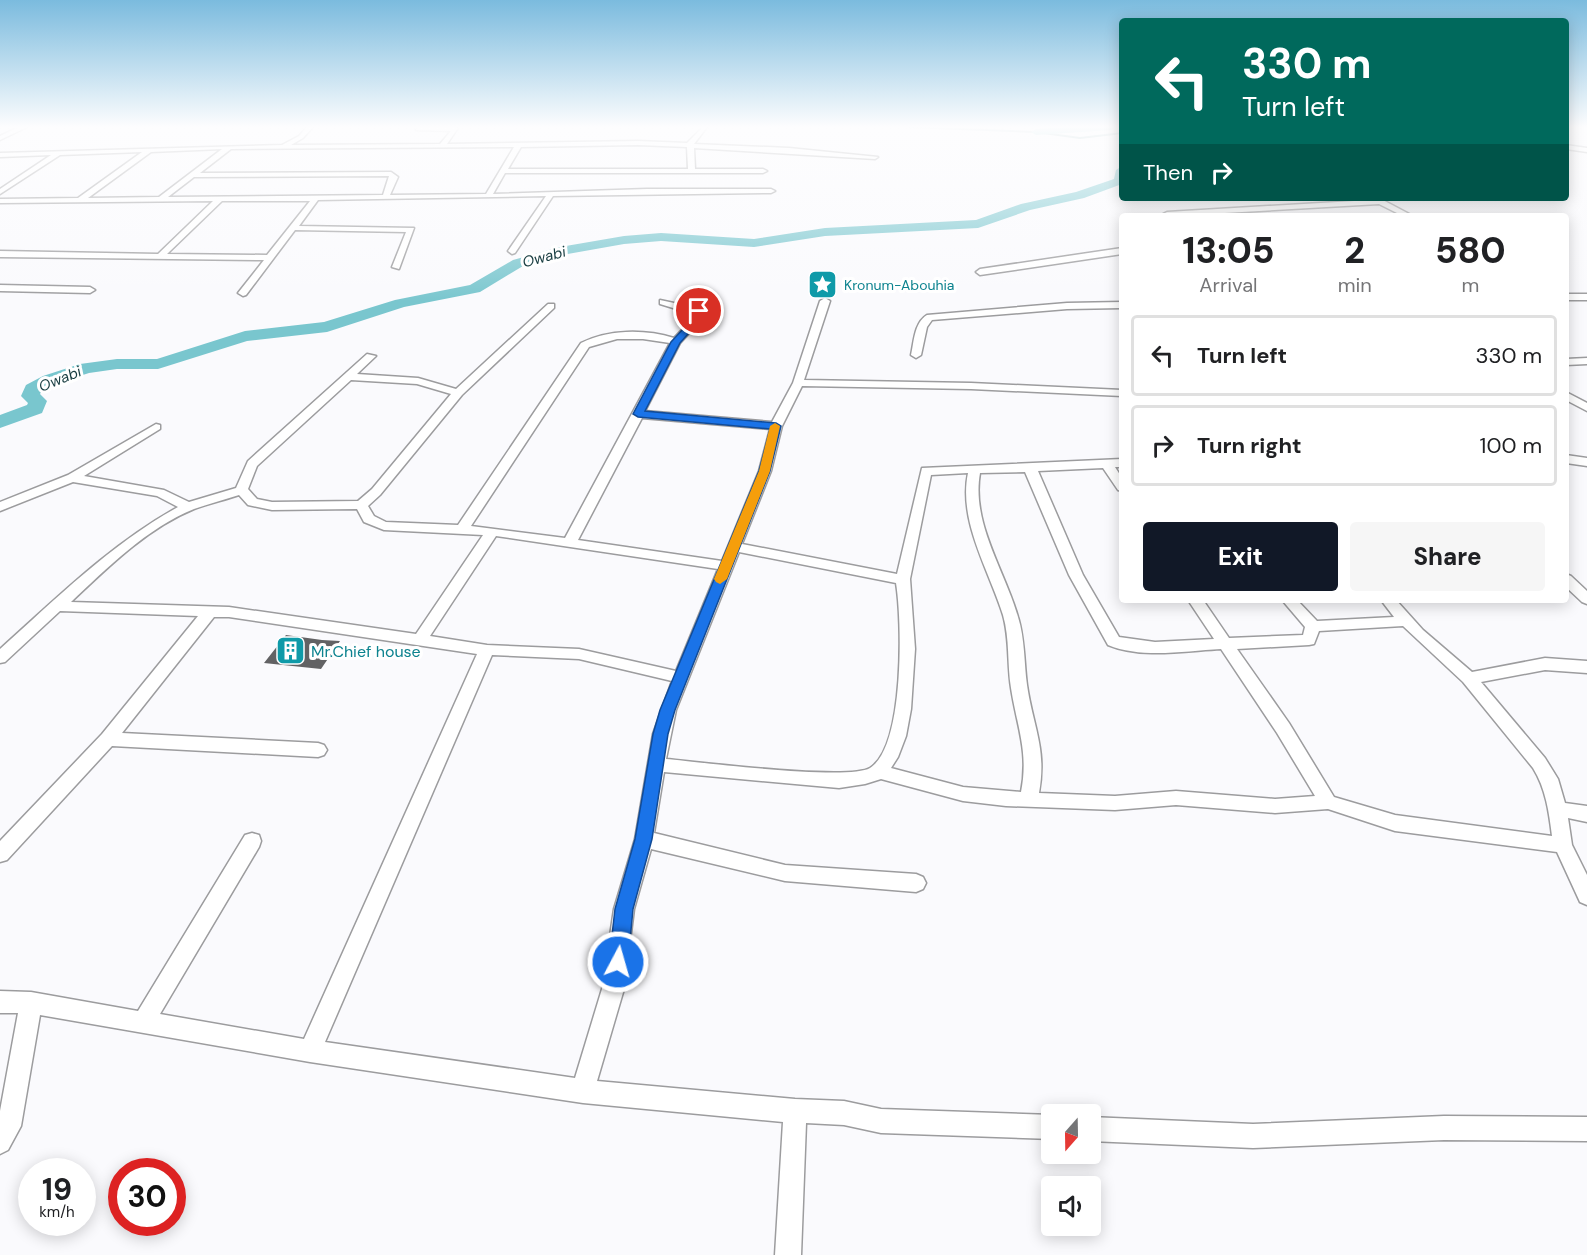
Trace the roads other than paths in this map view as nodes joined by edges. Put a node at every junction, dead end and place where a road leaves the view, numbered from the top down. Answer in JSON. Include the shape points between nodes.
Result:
{"nodes":[{"id":1,"x":100,"y":186,"type":"edge"},
{"id":2,"x":178,"y":186,"type":"edge"},
{"id":3,"x":391,"y":186,"type":"edge"},
{"id":4,"x":494,"y":186,"type":"edge"},
{"id":5,"x":771,"y":191,"type":"dead end"},
{"id":6,"x":551,"y":194,"type":"junction"},
{"id":7,"x":488,"y":196,"type":"junction"},
{"id":8,"x":386,"y":197,"type":"junction"},
{"id":9,"x":316,"y":198,"type":"junction"},
{"id":10,"x":159,"y":200,"type":"junction"},
{"id":11,"x":219,"y":200,"type":"junction"},
{"id":12,"x":0,"y":201,"type":"edge"},
{"id":13,"x":79,"y":201,"type":"junction"},
{"id":14,"x":1271,"y":201,"type":"edge"},
{"id":15,"x":1360,"y":201,"type":"edge"},
{"id":16,"x":1378,"y":201,"type":"edge"},
{"id":17,"x":1280,"y":206,"type":"junction"},
{"id":18,"x":1181,"y":213,"type":"edge"},
{"id":19,"x":1295,"y":213,"type":"edge"},
{"id":20,"x":1403,"y":213,"type":"edge"},
{"id":21,"x":292,"y":228,"type":"junction"},
{"id":22,"x":512,"y":251,"type":"dead end"},
{"id":23,"x":1119,"y":251,"type":"edge"},
{"id":24,"x":0,"y":254,"type":"edge"},
{"id":25,"x":18,"y":255,"type":"junction"},
{"id":26,"x":158,"y":258,"type":"junction"},
{"id":27,"x":271,"y":258,"type":"junction"},
{"id":28,"x":0,"y":266,"type":"edge"},
{"id":29,"x":396,"y":267,"type":"dead end"},
{"id":30,"x":980,"y":272,"type":"dead end"},
{"id":31,"x":0,"y":288,"type":"edge"},
{"id":32,"x":90,"y":290,"type":"dead end"},
{"id":33,"x":243,"y":293,"type":"dead end"},
{"id":34,"x":1569,"y":297,"type":"edge"},
{"id":35,"x":1587,"y":297,"type":"edge"},
{"id":36,"x":825,"y":301,"type":"dead end"},
{"id":37,"x":663,"y":302,"type":"dead end"},
{"id":38,"x":1119,"y":305,"type":"edge"},
{"id":39,"x":551,"y":306,"type":"dead end"},
{"id":40,"x":676,"y":342,"type":"junction"},
{"id":41,"x":916,"y":355,"type":"dead end"},
{"id":42,"x":371,"y":356,"type":"dead end"},
{"id":43,"x":1587,"y":361,"type":"edge"},
{"id":44,"x":1569,"y":362,"type":"edge"},
{"id":45,"x":349,"y":377,"type":"junction"},
{"id":46,"x":798,"y":383,"type":"junction"},
{"id":47,"x":458,"y":393,"type":"junction"},
{"id":48,"x":1119,"y":393,"type":"edge"},
{"id":49,"x":1569,"y":397,"type":"edge"},
{"id":50,"x":1587,"y":408,"type":"edge"},
{"id":51,"x":638,"y":414,"type":"junction"},
{"id":52,"x":776,"y":426,"type":"junction"},
{"id":53,"x":156,"y":427,"type":"dead end"},
{"id":54,"x":1569,"y":459,"type":"edge"},
{"id":55,"x":1587,"y":462,"type":"edge"},
{"id":56,"x":1119,"y":463,"type":"edge"},
{"id":57,"x":1107,"y":464,"type":"junction"},
{"id":58,"x":1030,"y":468,"type":"junction"},
{"id":59,"x":975,"y":469,"type":"junction"},
{"id":60,"x":72,"y":478,"type":"junction"},
{"id":61,"x":1119,"y":482,"type":"edge"},
{"id":62,"x":241,"y":490,"type":"junction"},
{"id":63,"x":362,"y":505,"type":"junction"},
{"id":64,"x":0,"y":507,"type":"edge"},
{"id":65,"x":188,"y":507,"type":"junction"},
{"id":66,"x":462,"y":530,"type":"junction"},
{"id":67,"x":492,"y":531,"type":"junction"},
{"id":68,"x":570,"y":542,"type":"junction"},
{"id":69,"x":734,"y":547,"type":"junction"},
{"id":70,"x":726,"y":566,"type":"junction"},
{"id":71,"x":903,"y":579,"type":"junction"},
{"id":72,"x":1569,"y":582,"type":"edge"},
{"id":73,"x":1587,"y":599,"type":"edge"},
{"id":74,"x":1198,"y":603,"type":"edge"},
{"id":75,"x":1292,"y":603,"type":"edge"},
{"id":76,"x":1391,"y":603,"type":"edge"},
{"id":77,"x":60,"y":606,"type":"junction"},
{"id":78,"x":210,"y":612,"type":"junction"},
{"id":79,"x":1407,"y":621,"type":"junction"},
{"id":80,"x":1313,"y":626,"type":"junction"},
{"id":81,"x":421,"y":639,"type":"junction"},
{"id":82,"x":1225,"y":645,"type":"junction"},
{"id":83,"x":487,"y":650,"type":"junction"},
{"id":84,"x":0,"y":658,"type":"edge"},
{"id":85,"x":1587,"y":667,"type":"edge"},
{"id":86,"x":681,"y":678,"type":"junction"},
{"id":87,"x":1469,"y":678,"type":"junction"},
{"id":88,"x":108,"y":738,"type":"junction"},
{"id":89,"x":318,"y":750,"type":"dead end"},
{"id":90,"x":657,"y":765,"type":"junction"},
{"id":91,"x":878,"y":771,"type":"junction"},
{"id":92,"x":1029,"y":800,"type":"junction"},
{"id":93,"x":1328,"y":802,"type":"junction"},
{"id":94,"x":1558,"y":809,"type":"junction"},
{"id":95,"x":1587,"y":814,"type":"edge"},
{"id":96,"x":644,"y":839,"type":"junction"},
{"id":97,"x":252,"y":841,"type":"dead end"},
{"id":98,"x":1563,"y":844,"type":"junction"},
{"id":99,"x":0,"y":854,"type":"edge"},
{"id":100,"x":916,"y":883,"type":"dead end"},
{"id":101,"x":1587,"y":896,"type":"edge"},
{"id":102,"x":0,"y":1002,"type":"edge"},
{"id":103,"x":31,"y":1003,"type":"junction"},
{"id":104,"x":143,"y":1022,"type":"junction"},
{"id":105,"x":310,"y":1051,"type":"junction"},
{"id":106,"x":583,"y":1091,"type":"junction"},
{"id":107,"x":795,"y":1111,"type":"junction"},
{"id":108,"x":1041,"y":1127,"type":"edge"},
{"id":109,"x":1101,"y":1129,"type":"edge"},
{"id":110,"x":1587,"y":1129,"type":"edge"},
{"id":111,"x":0,"y":1142,"type":"edge"},
{"id":112,"x":788,"y":1255,"type":"edge"}],
"edges":[{"from":1,"to":13,"type":"street"},
{"from":2,"to":10,"type":"street"},
{"from":3,"to":8,"type":"street"},
{"from":4,"to":7,"type":"street"},
{"from":5,"to":6,"type":"street"},
{"from":6,"to":7,"type":"street"},
{"from":6,"to":22,"type":"street"},
{"from":7,"to":8,"type":"street"},
{"from":8,"to":9,"type":"street"},
{"from":9,"to":11,"type":"street"},
{"from":9,"to":21,"type":"street"},
{"from":10,"to":11,"type":"street"},
{"from":10,"to":13,"type":"street"},
{"from":11,"to":26,"type":"street"},
{"from":12,"to":13,"type":"street"},
{"from":14,"to":17,"type":"street"},
{"from":15,"to":17,"type":"street"},
{"from":16,"to":20,"type":"street"},
{"from":17,"to":18,"type":"street"},
{"from":17,"to":19,"type":"street"},
{"from":21,"to":27,"type":"street"},
{"from":21,"to":29,"type":"street","via":[[411,230]]},
{"from":23,"to":30,"type":"street"},
{"from":24,"to":25,"type":"street"},
{"from":25,"to":26,"type":"street"},
{"from":25,"to":28,"type":"street"},
{"from":26,"to":27,"type":"street"},
{"from":27,"to":33,"type":"street"},
{"from":31,"to":32,"type":"street"},
{"from":34,"to":35,"type":"street"},
{"from":36,"to":46,"type":"street"},
{"from":37,"to":40,"type":"street","via":[[695,308],[701,314]]},
{"from":38,"to":41,"type":"street","via":[[930,317],[922,327]]},
{"from":39,"to":47,"type":"street"},
{"from":40,"to":51,"type":"street"},
{"from":40,"to":66,"type":"street","via":[[624,336],[603,337],[585,345]]},
{"from":42,"to":45,"type":"street"},
{"from":43,"to":44,"type":"street"},
{"from":45,"to":47,"type":"street","via":[[418,381]]},
{"from":45,"to":62,"type":"street","via":[[252,464]]},
{"from":46,"to":48,"type":"street"},
{"from":46,"to":52,"type":"street"},
{"from":47,"to":63,"type":"street"},
{"from":49,"to":50,"type":"street"},
{"from":51,"to":52,"type":"street"},
{"from":51,"to":68,"type":"street"},
{"from":52,"to":69,"type":"street","via":[[765,471]]},
{"from":53,"to":60,"type":"street"},
{"from":54,"to":55,"type":"street"},
{"from":56,"to":57,"type":"street"},
{"from":57,"to":58,"type":"street"},
{"from":57,"to":61,"type":"street"},
{"from":58,"to":59,"type":"street"},
{"from":58,"to":82,"type":"street","via":[[1076,575],[1113,641],[1155,647]]},
{"from":59,"to":71,"type":"street","via":[[930,469],[924,473]]},
{"from":59,"to":92,"type":"street","via":[[972,499],[988,558],[1011,617],[1018,651],[1019,687],[1034,760]]},
{"from":60,"to":64,"type":"street"},
{"from":60,"to":65,"type":"street","via":[[160,494]]},
{"from":62,"to":63,"type":"street","via":[[253,501],[272,506]]},
{"from":62,"to":65,"type":"street"},
{"from":63,"to":66,"type":"street","via":[[369,519],[384,526]]},
{"from":65,"to":77,"type":"street","via":[[105,562]]},
{"from":66,"to":67,"type":"street"},
{"from":67,"to":68,"type":"street"},
{"from":67,"to":81,"type":"street"},
{"from":68,"to":70,"type":"street"},
{"from":69,"to":70,"type":"street"},
{"from":69,"to":71,"type":"street"},
{"from":70,"to":86,"type":"street"},
{"from":71,"to":91,"type":"street","via":[[908,629],[897,741]]},
{"from":72,"to":73,"type":"street"},
{"from":74,"to":82,"type":"street"},
{"from":75,"to":80,"type":"street"},
{"from":76,"to":79,"type":"street"},
{"from":77,"to":78,"type":"street"},
{"from":77,"to":84,"type":"street"},
{"from":78,"to":81,"type":"street"},
{"from":78,"to":88,"type":"street"},
{"from":79,"to":80,"type":"street"},
{"from":79,"to":87,"type":"street"},
{"from":80,"to":82,"type":"street","via":[[1309,640]]},
{"from":81,"to":83,"type":"street"},
{"from":82,"to":93,"type":"street"},
{"from":83,"to":86,"type":"street","via":[[570,653]]},
{"from":83,"to":105,"type":"street"},
{"from":85,"to":87,"type":"street","via":[[1545,664]]},
{"from":86,"to":90,"type":"street","via":[[661,734]]},
{"from":87,"to":94,"type":"street","via":[[1539,763],[1549,779]]},
{"from":88,"to":89,"type":"street"},
{"from":88,"to":99,"type":"street"},
{"from":90,"to":91,"type":"street","via":[[839,781]]},
{"from":90,"to":96,"type":"street"},
{"from":91,"to":92,"type":"street","via":[[963,794]]},
{"from":92,"to":93,"type":"street","via":[[1115,803],[1176,798],[1275,806]]},
{"from":93,"to":98,"type":"street","via":[[1395,823]]},
{"from":94,"to":95,"type":"street"},
{"from":94,"to":98,"type":"street"},
{"from":96,"to":100,"type":"street","via":[[785,873]]},
{"from":96,"to":106,"type":"street","via":[[624,909],[613,989]]},
{"from":97,"to":104,"type":"street"},
{"from":98,"to":101,"type":"street"},
{"from":102,"to":103,"type":"street"},
{"from":103,"to":104,"type":"street"},
{"from":103,"to":111,"type":"street","via":[[9,1126]]},
{"from":104,"to":105,"type":"street"},
{"from":105,"to":106,"type":"street"},
{"from":106,"to":107,"type":"street"},
{"from":107,"to":108,"type":"street","via":[[844,1113],[881,1121]]},
{"from":107,"to":112,"type":"street"},
{"from":109,"to":110,"type":"street","via":[[1253,1136],[1444,1128]]}]}
